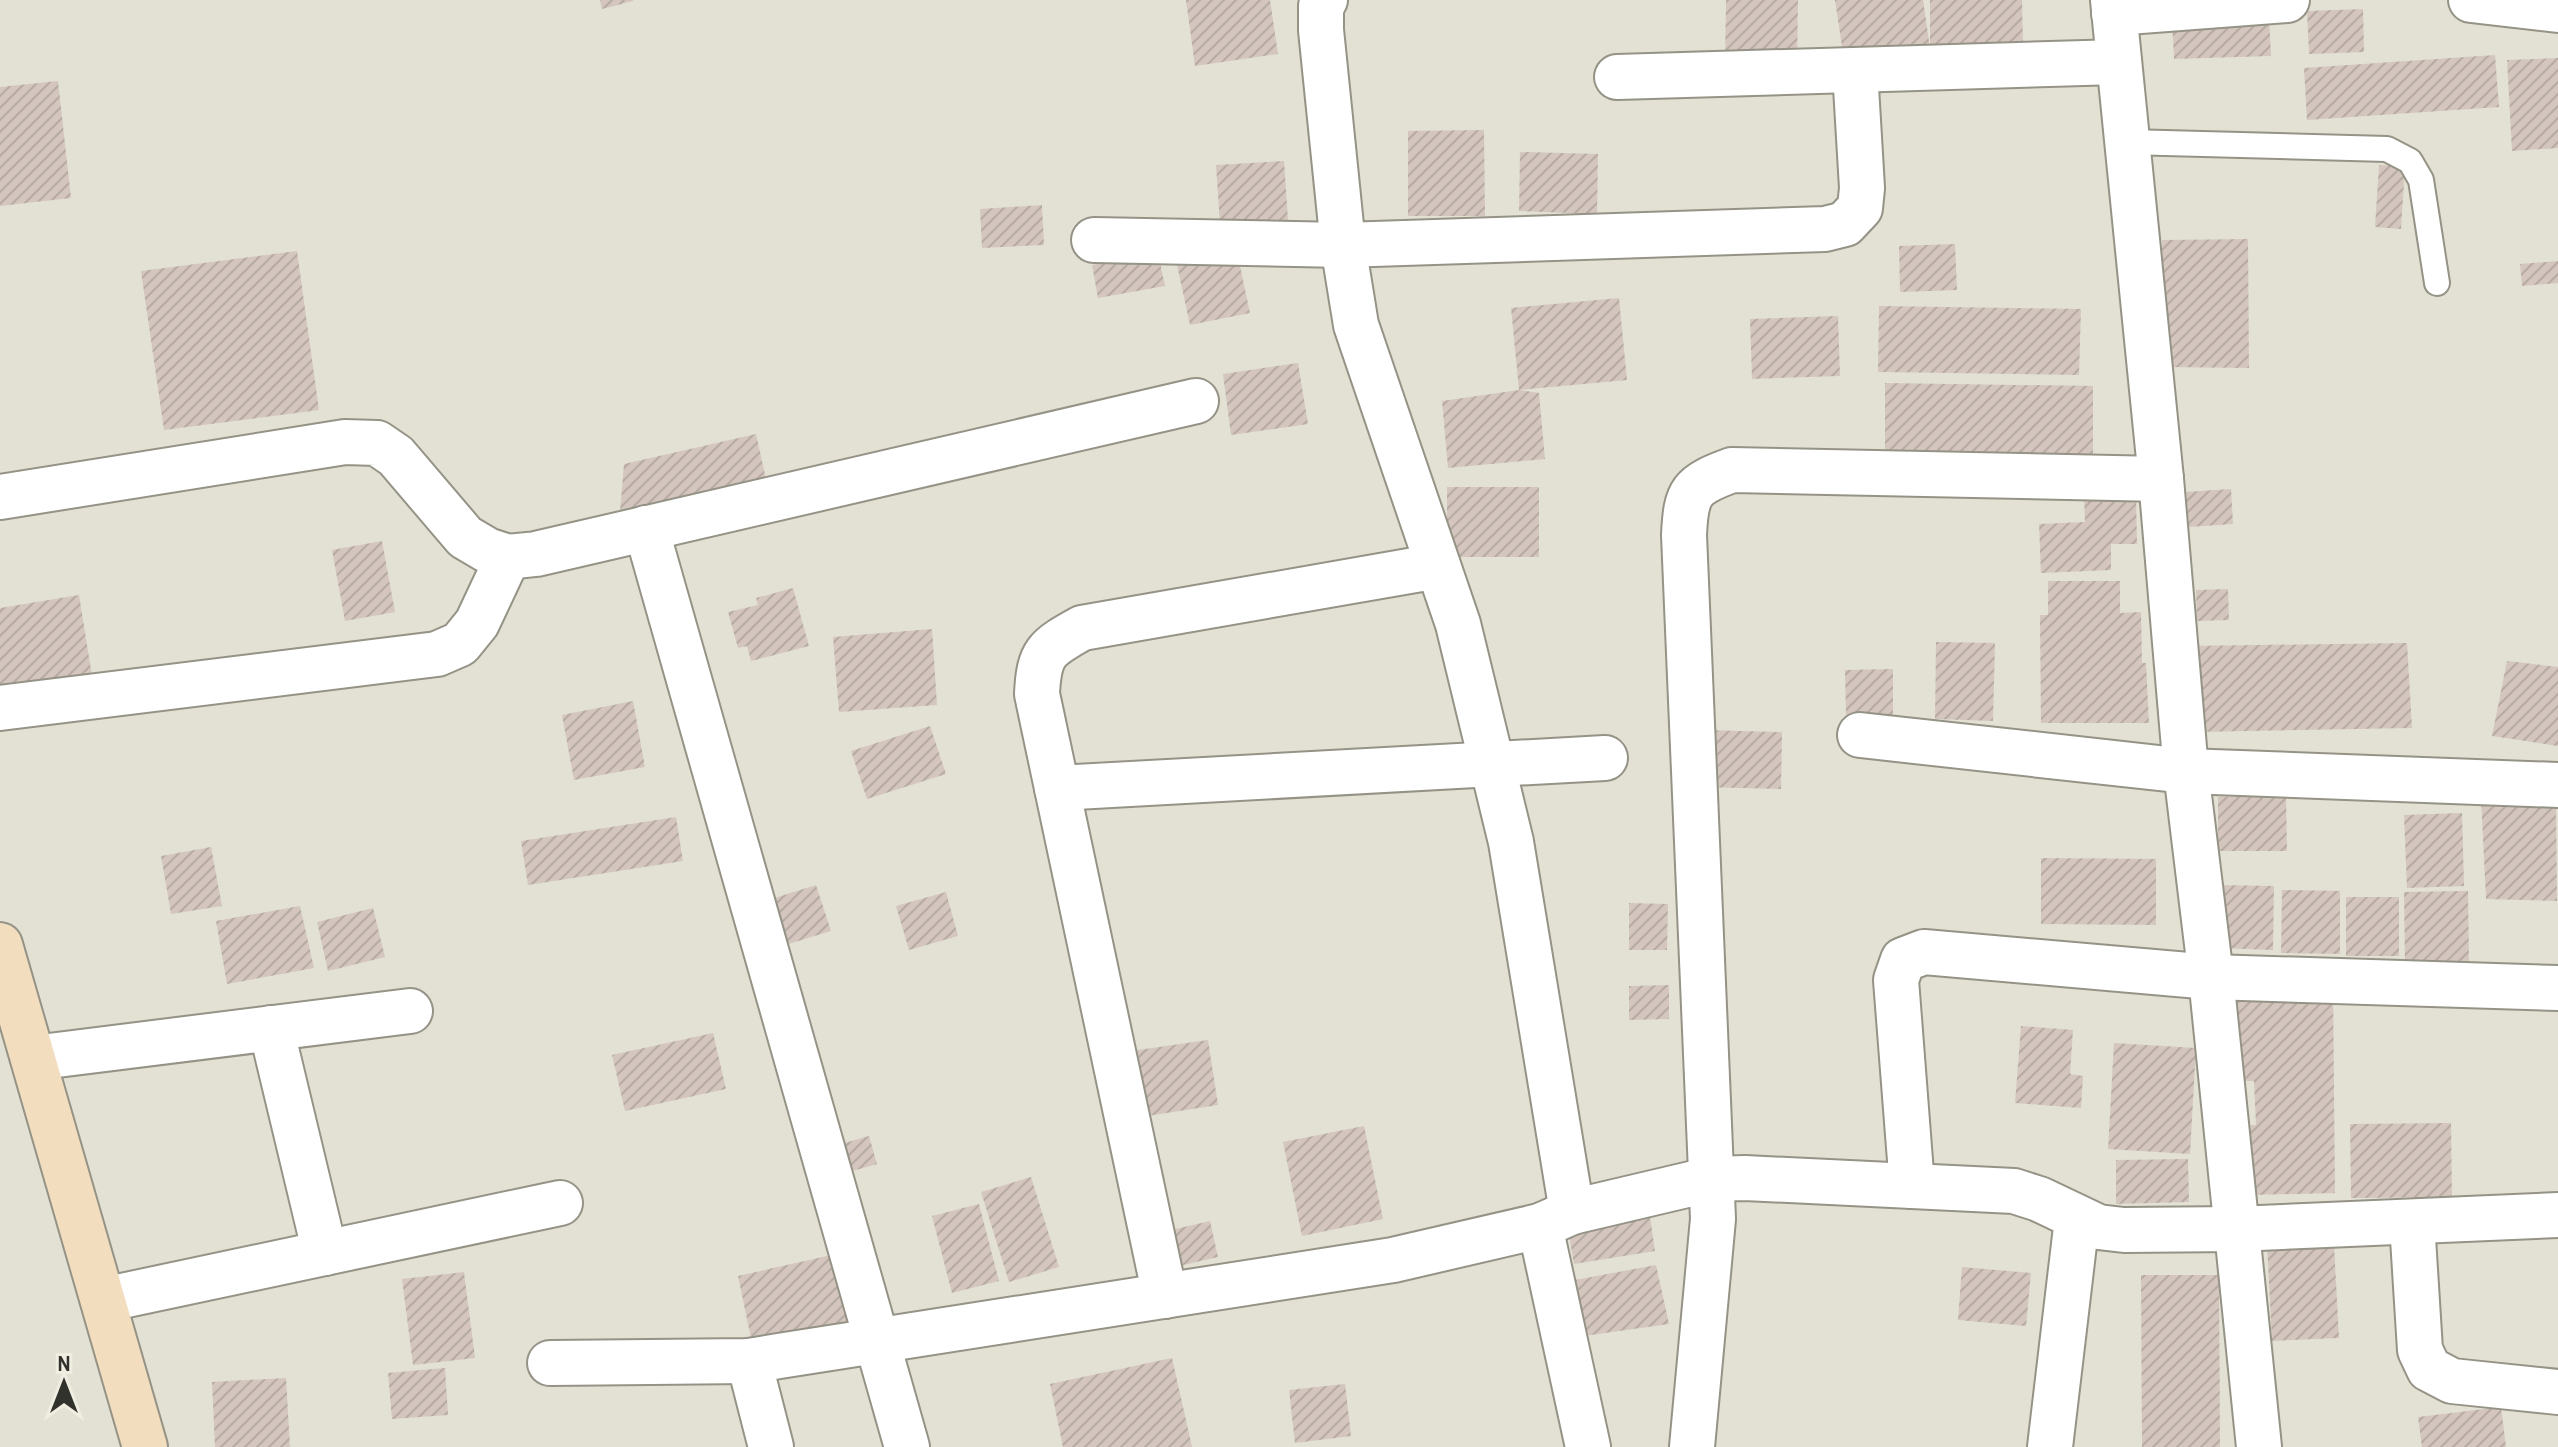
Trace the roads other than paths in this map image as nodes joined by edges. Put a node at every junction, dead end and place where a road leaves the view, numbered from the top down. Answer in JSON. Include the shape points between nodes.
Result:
{"nodes":[{"id":1,"x":1325,"y":0,"type":"edge"},
{"id":2,"x":2287,"y":0,"type":"edge"},
{"id":3,"x":2471,"y":0,"type":"edge"},
{"id":4,"x":2114,"y":6,"type":"edge"},
{"id":5,"x":2558,"y":10,"type":"edge"},
{"id":6,"x":2119,"y":62,"type":"junction"},
{"id":7,"x":1855,"y":70,"type":"junction"},
{"id":8,"x":1617,"y":77,"type":"dead end"},
{"id":9,"x":2127,"y":142,"type":"junction"},
{"id":10,"x":1094,"y":240,"type":"dead end"},
{"id":11,"x":1343,"y":245,"type":"junction"},
{"id":12,"x":2437,"y":283,"type":"dead end"},
{"id":13,"x":1196,"y":401,"type":"dead end"},
{"id":14,"x":2161,"y":479,"type":"junction"},
{"id":15,"x":0,"y":497,"type":"edge"},
{"id":16,"x":646,"y":528,"type":"junction"},
{"id":17,"x":508,"y":557,"type":"junction"},
{"id":18,"x":1438,"y":566,"type":"junction"},
{"id":19,"x":0,"y":708,"type":"edge"},
{"id":20,"x":1860,"y":735,"type":"dead end"},
{"id":21,"x":1605,"y":758,"type":"dead end"},
{"id":22,"x":1491,"y":763,"type":"junction"},
{"id":23,"x":2186,"y":771,"type":"junction"},
{"id":24,"x":2558,"y":785,"type":"edge"},
{"id":25,"x":1057,"y":788,"type":"junction"},
{"id":26,"x":0,"y":945,"type":"edge"},
{"id":27,"x":2211,"y":977,"type":"junction"},
{"id":28,"x":2558,"y":988,"type":"edge"},
{"id":29,"x":410,"y":1011,"type":"dead end"},
{"id":30,"x":271,"y":1028,"type":"junction"},
{"id":31,"x":33,"y":1058,"type":"junction"},
{"id":32,"x":1712,"y":1179,"type":"junction"},
{"id":33,"x":1912,"y":1186,"type":"junction"},
{"id":34,"x":560,"y":1203,"type":"dead end"},
{"id":35,"x":2558,"y":1215,"type":"edge"},
{"id":36,"x":1556,"y":1219,"type":"junction"},
{"id":37,"x":2077,"y":1219,"type":"junction"},
{"id":38,"x":2412,"y":1222,"type":"junction"},
{"id":39,"x":2236,"y":1229,"type":"junction"},
{"id":40,"x":325,"y":1253,"type":"junction"},
{"id":41,"x":1165,"y":1296,"type":"junction"},
{"id":42,"x":103,"y":1300,"type":"junction"},
{"id":43,"x":878,"y":1340,"type":"junction"},
{"id":44,"x":749,"y":1361,"type":"junction"},
{"id":45,"x":550,"y":1363,"type":"dead end"},
{"id":46,"x":2558,"y":1392,"type":"edge"},
{"id":47,"x":145,"y":1447,"type":"edge"},
{"id":48,"x":771,"y":1447,"type":"edge"},
{"id":49,"x":907,"y":1447,"type":"edge"},
{"id":50,"x":1588,"y":1447,"type":"edge"},
{"id":51,"x":1692,"y":1447,"type":"edge"},
{"id":52,"x":2050,"y":1447,"type":"edge"},
{"id":53,"x":2259,"y":1447,"type":"edge"}],
"edges":[{"from":1,"to":11,"type":"street","via":[[1321,30]]},
{"from":2,"to":4,"type":"street"},
{"from":3,"to":5,"type":"street"},
{"from":4,"to":6,"type":"street"},
{"from":6,"to":7,"type":"street"},
{"from":6,"to":9,"type":"street"},
{"from":7,"to":8,"type":"street"},
{"from":7,"to":11,"type":"street","via":[[1862,188],[1860,208],[1845,224],[1825,229]]},
{"from":9,"to":12,"type":"lane","via":[[2387,149],[2410,161],[2421,180]]},
{"from":9,"to":14,"type":"street"},
{"from":10,"to":11,"type":"street"},
{"from":11,"to":18,"type":"street","via":[[1359,335]]},
{"from":13,"to":16,"type":"street"},
{"from":14,"to":23,"type":"street"},
{"from":14,"to":32,"type":"street","via":[[1732,470],[1702,481],[1686,504]]},
{"from":15,"to":17,"type":"street","via":[[345,442],[377,443],[396,456],[465,537]]},
{"from":16,"to":17,"type":"street"},
{"from":16,"to":43,"type":"street"},
{"from":17,"to":19,"type":"street","via":[[477,623],[460,644],[437,654]]},
{"from":18,"to":22,"type":"street","via":[[1458,624]]},
{"from":18,"to":25,"type":"street","via":[[1082,628],[1055,643],[1038,663],[1037,694]]},
{"from":20,"to":23,"type":"street"},
{"from":21,"to":22,"type":"street"},
{"from":22,"to":25,"type":"street"},
{"from":22,"to":36,"type":"street","via":[[1521,895]]},
{"from":23,"to":24,"type":"street"},
{"from":23,"to":27,"type":"street"},
{"from":25,"to":41,"type":"street"},
{"from":26,"to":31,"type":"main road"},
{"from":27,"to":28,"type":"street"},
{"from":27,"to":33,"type":"street","via":[[1924,952],[1903,960],[1896,980]]},
{"from":27,"to":39,"type":"street"},
{"from":29,"to":30,"type":"street"},
{"from":30,"to":31,"type":"street"},
{"from":30,"to":40,"type":"street"},
{"from":31,"to":42,"type":"main road"},
{"from":32,"to":33,"type":"street"},
{"from":32,"to":36,"type":"street"},
{"from":32,"to":51,"type":"street"},
{"from":33,"to":37,"type":"street","via":[[2014,1191]]},
{"from":34,"to":40,"type":"street"},
{"from":35,"to":38,"type":"street"},
{"from":36,"to":41,"type":"street","via":[[1393,1260]]},
{"from":36,"to":50,"type":"street"},
{"from":37,"to":39,"type":"street","via":[[2124,1230]]},
{"from":37,"to":52,"type":"street"},
{"from":38,"to":39,"type":"street"},
{"from":38,"to":46,"type":"street","via":[[2420,1350],[2429,1369],[2452,1381]]},
{"from":39,"to":53,"type":"street"},
{"from":40,"to":42,"type":"street"},
{"from":41,"to":43,"type":"street"},
{"from":42,"to":47,"type":"main road"},
{"from":43,"to":44,"type":"street"},
{"from":43,"to":49,"type":"street"},
{"from":44,"to":45,"type":"street"},
{"from":44,"to":48,"type":"street"}]}
